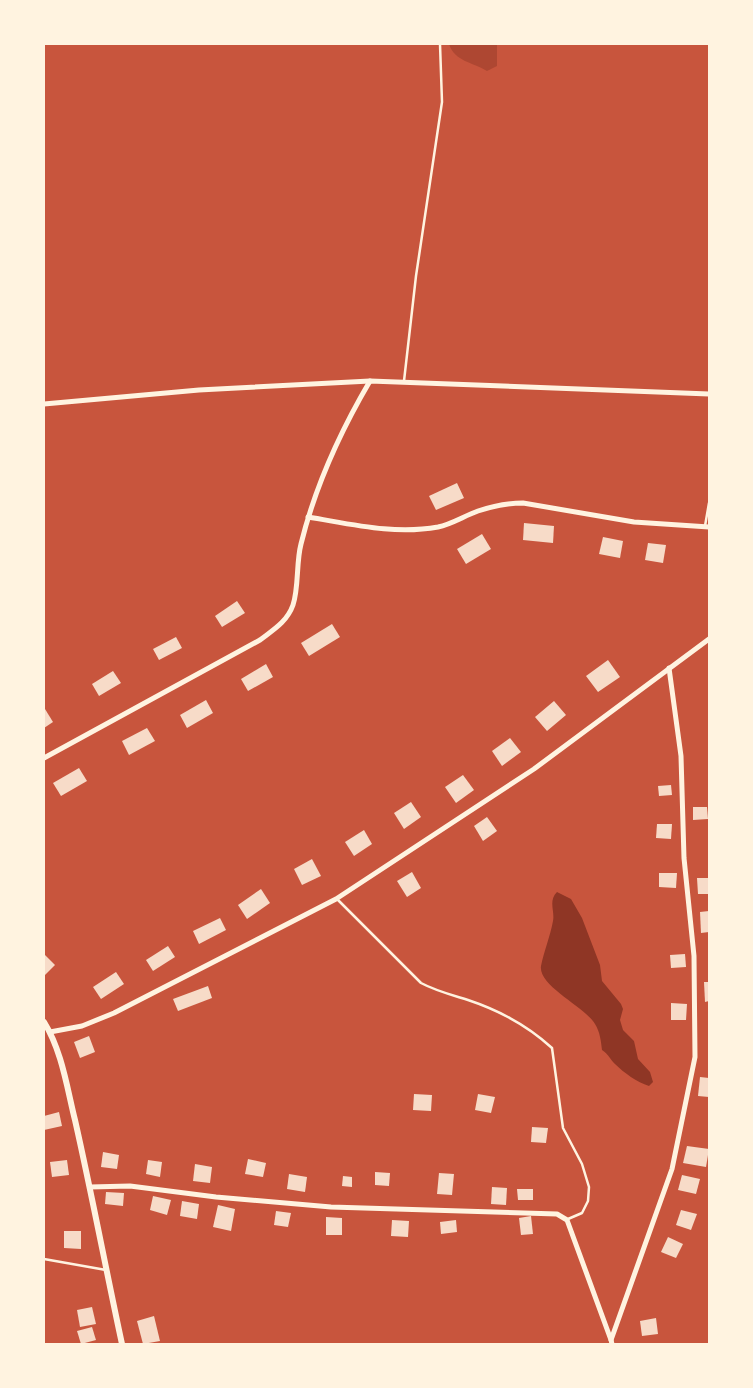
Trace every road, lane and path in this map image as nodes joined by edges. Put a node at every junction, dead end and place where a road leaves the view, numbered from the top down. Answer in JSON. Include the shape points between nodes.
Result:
{"nodes":[{"id":1,"x":440,"y":44,"type":"edge"},
{"id":2,"x":370,"y":381,"type":"junction"},
{"id":3,"x":404,"y":381,"type":"junction"},
{"id":4,"x":709,"y":394,"type":"edge"},
{"id":5,"x":44,"y":404,"type":"edge"},
{"id":6,"x":709,"y":503,"type":"edge"},
{"id":7,"x":308,"y":517,"type":"junction"},
{"id":8,"x":707,"y":527,"type":"edge"},
{"id":9,"x":709,"y":639,"type":"edge"},
{"id":10,"x":669,"y":668,"type":"junction"},
{"id":11,"x":44,"y":758,"type":"edge"},
{"id":12,"x":336,"y":899,"type":"junction"},
{"id":13,"x":44,"y":1022,"type":"edge"},
{"id":14,"x":50,"y":1032,"type":"junction"},
{"id":15,"x":90,"y":1187,"type":"junction"},
{"id":16,"x":566,"y":1220,"type":"junction"},
{"id":17,"x":44,"y":1259,"type":"edge"},
{"id":18,"x":106,"y":1270,"type":"junction"},
{"id":19,"x":612,"y":1342,"type":"edge"},
{"id":20,"x":122,"y":1344,"type":"edge"}],
"edges":[{"from":1,"to":3,"type":"lane","via":[[442,102]]},
{"from":2,"to":3,"type":"street"},
{"from":2,"to":5,"type":"street","via":[[199,390]]},
{"from":2,"to":7,"type":"street","via":[[344,427]]},
{"from":3,"to":4,"type":"street"},
{"from":6,"to":8,"type":"lane"},
{"from":7,"to":8,"type":"street","via":[[386,530],[424,529],[448,524],[504,503],[523,503],[606,518]]},
{"from":7,"to":11,"type":"street","via":[[299,552],[293,604],[284,621],[260,640]]},
{"from":9,"to":10,"type":"street"},
{"from":10,"to":12,"type":"street","via":[[534,769]]},
{"from":10,"to":19,"type":"street","via":[[681,756],[684,858],[694,956],[695,1057],[672,1169]]},
{"from":12,"to":14,"type":"street","via":[[114,1013],[82,1026]]},
{"from":12,"to":16,"type":"lane","via":[[421,983],[498,1011],[518,1021],[552,1048],[563,1128],[582,1164],[589,1187],[588,1201],[582,1213]]},
{"from":13,"to":14,"type":"street"},
{"from":14,"to":15,"type":"street"},
{"from":15,"to":16,"type":"street","via":[[130,1186],[331,1207],[549,1212]]},
{"from":15,"to":18,"type":"street"},
{"from":16,"to":19,"type":"street"},
{"from":17,"to":18,"type":"lane"},
{"from":18,"to":20,"type":"street"}]}
